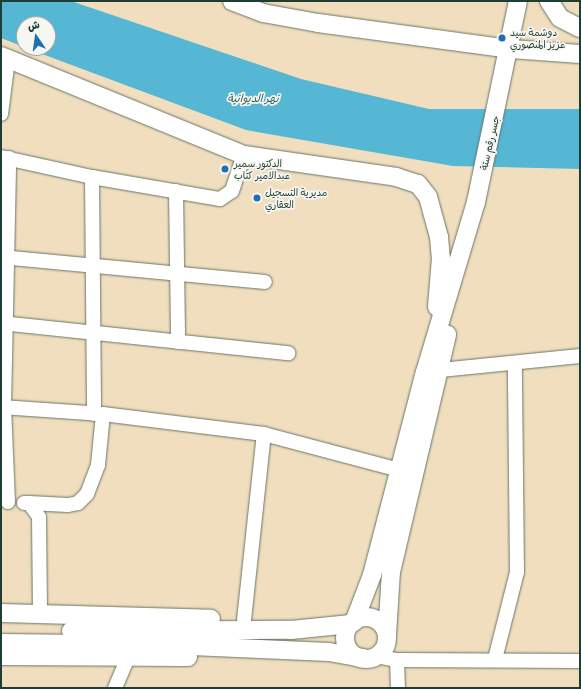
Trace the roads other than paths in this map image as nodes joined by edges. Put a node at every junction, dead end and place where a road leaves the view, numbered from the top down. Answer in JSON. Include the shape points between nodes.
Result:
{"nodes":[{"id":1,"x":232,"y":1,"type":"edge"},
{"id":2,"x":518,"y":1,"type":"edge"},
{"id":3,"x":549,"y":1,"type":"edge"},
{"id":4,"x":580,"y":28,"type":"edge"},
{"id":5,"x":511,"y":49,"type":"junction"},
{"id":6,"x":580,"y":54,"type":"edge"},
{"id":7,"x":4,"y":58,"type":"edge"},
{"id":8,"x":1,"y":114,"type":"edge"},
{"id":9,"x":244,"y":155,"type":"junction"},
{"id":10,"x":5,"y":157,"type":"edge"},
{"id":11,"x":92,"y":177,"type":"junction"},
{"id":12,"x":176,"y":191,"type":"junction"},
{"id":13,"x":462,"y":255,"type":"junction"},
{"id":14,"x":4,"y":257,"type":"edge"},
{"id":15,"x":95,"y":266,"type":"junction"},
{"id":16,"x":180,"y":274,"type":"junction"},
{"id":17,"x":265,"y":282,"type":"dead end"},
{"id":18,"x":3,"y":323,"type":"edge"},
{"id":19,"x":92,"y":333,"type":"junction"},
{"id":20,"x":178,"y":342,"type":"junction"},
{"id":21,"x":431,"y":352,"type":"junction"},
{"id":22,"x":288,"y":353,"type":"dead end"},
{"id":23,"x":580,"y":356,"type":"edge"},
{"id":24,"x":515,"y":365,"type":"junction"},
{"id":25,"x":440,"y":370,"type":"junction"},
{"id":26,"x":3,"y":407,"type":"edge"},
{"id":27,"x":98,"y":414,"type":"junction"},
{"id":28,"x":264,"y":434,"type":"junction"},
{"id":29,"x":399,"y":470,"type":"junction"},
{"id":30,"x":5,"y":502,"type":"edge"},
{"id":31,"x":29,"y":503,"type":"junction"},
{"id":32,"x":368,"y":588,"type":"junction"},
{"id":33,"x":1,"y":614,"type":"edge"},
{"id":34,"x":40,"y":614,"type":"junction"},
{"id":35,"x":244,"y":620,"type":"junction"},
{"id":36,"x":283,"y":621,"type":"junction"},
{"id":37,"x":353,"y":623,"type":"junction"},
{"id":38,"x":331,"y":628,"type":"junction"},
{"id":39,"x":1,"y":631,"type":"edge"},
{"id":40,"x":387,"y":635,"type":"junction"},
{"id":41,"x":1,"y":643,"type":"edge"},
{"id":42,"x":291,"y":650,"type":"junction"},
{"id":43,"x":1,"y":656,"type":"edge"},
{"id":44,"x":128,"y":657,"type":"junction"},
{"id":45,"x":370,"y":657,"type":"junction"},
{"id":46,"x":495,"y":659,"type":"junction"},
{"id":47,"x":397,"y":660,"type":"junction"},
{"id":48,"x":580,"y":661,"type":"edge"},
{"id":49,"x":115,"y":688,"type":"edge"},
{"id":50,"x":398,"y":688,"type":"edge"}],
"edges":[{"from":1,"to":5,"type":"main road","via":[[287,18]]},
{"from":2,"to":5,"type":"main road","name":"جسر رقم ستة"},
{"from":3,"to":4,"type":"main road","via":[[560,18]]},
{"from":5,"to":6,"type":"main road"},
{"from":5,"to":13,"type":"main road","name":"جسر رقم ستة"},
{"from":7,"to":8,"type":"street"},
{"from":7,"to":9,"type":"main road"},
{"from":9,"to":12,"type":"street","via":[[232,192],[225,199]]},
{"from":9,"to":21,"type":"main road","via":[[396,177],[422,188],[435,217],[442,258]]},
{"from":10,"to":11,"type":"street"},
{"from":10,"to":14,"type":"street"},
{"from":11,"to":12,"type":"street"},
{"from":11,"to":15,"type":"street"},
{"from":12,"to":16,"type":"street"},
{"from":13,"to":21,"type":"main road"},
{"from":13,"to":25,"type":"main road"},
{"from":14,"to":15,"type":"street"},
{"from":14,"to":18,"type":"street"},
{"from":15,"to":16,"type":"street"},
{"from":15,"to":19,"type":"street"},
{"from":16,"to":17,"type":"street"},
{"from":16,"to":20,"type":"street"},
{"from":18,"to":19,"type":"street"},
{"from":18,"to":26,"type":"street"},
{"from":19,"to":20,"type":"street"},
{"from":19,"to":27,"type":"street"},
{"from":20,"to":22,"type":"street"},
{"from":21,"to":29,"type":"main road"},
{"from":23,"to":24,"type":"street"},
{"from":24,"to":25,"type":"street"},
{"from":24,"to":46,"type":"street","via":[[517,572]]},
{"from":25,"to":40,"type":"main road","via":[[393,564]]},
{"from":26,"to":27,"type":"street"},
{"from":26,"to":30,"type":"street"},
{"from":27,"to":28,"type":"street"},
{"from":27,"to":31,"type":"street","via":[[98,465],[87,494],[78,503],[68,506]]},
{"from":28,"to":29,"type":"street"},
{"from":28,"to":35,"type":"street"},
{"from":29,"to":32,"type":"main road"},
{"from":30,"to":31,"type":"street"},
{"from":31,"to":34,"type":"street","via":[[39,517]]},
{"from":32,"to":36,"type":"main road","via":[[345,617],[324,622]]},
{"from":32,"to":37,"type":"main road"},
{"from":33,"to":34,"type":"main road"},
{"from":34,"to":35,"type":"main road"},
{"from":35,"to":36,"type":"main road"},
{"from":36,"to":38,"type":"main road"},
{"from":37,"to":38,"type":"main road"},
{"from":37,"to":40,"type":"main road","via":[[363,617],[376,620]]},
{"from":37,"to":45,"type":"main road","via":[[346,642],[352,653]]},
{"from":38,"to":39,"type":"main road"},
{"from":40,"to":45,"type":"main road","via":[[384,648]]},
{"from":41,"to":42,"type":"main road"},
{"from":42,"to":44,"type":"main road"},
{"from":42,"to":45,"type":"main road"},
{"from":43,"to":44,"type":"main road"},
{"from":44,"to":49,"type":"street"},
{"from":45,"to":47,"type":"street"},
{"from":46,"to":47,"type":"street"},
{"from":46,"to":48,"type":"street"},
{"from":47,"to":50,"type":"street"}]}
